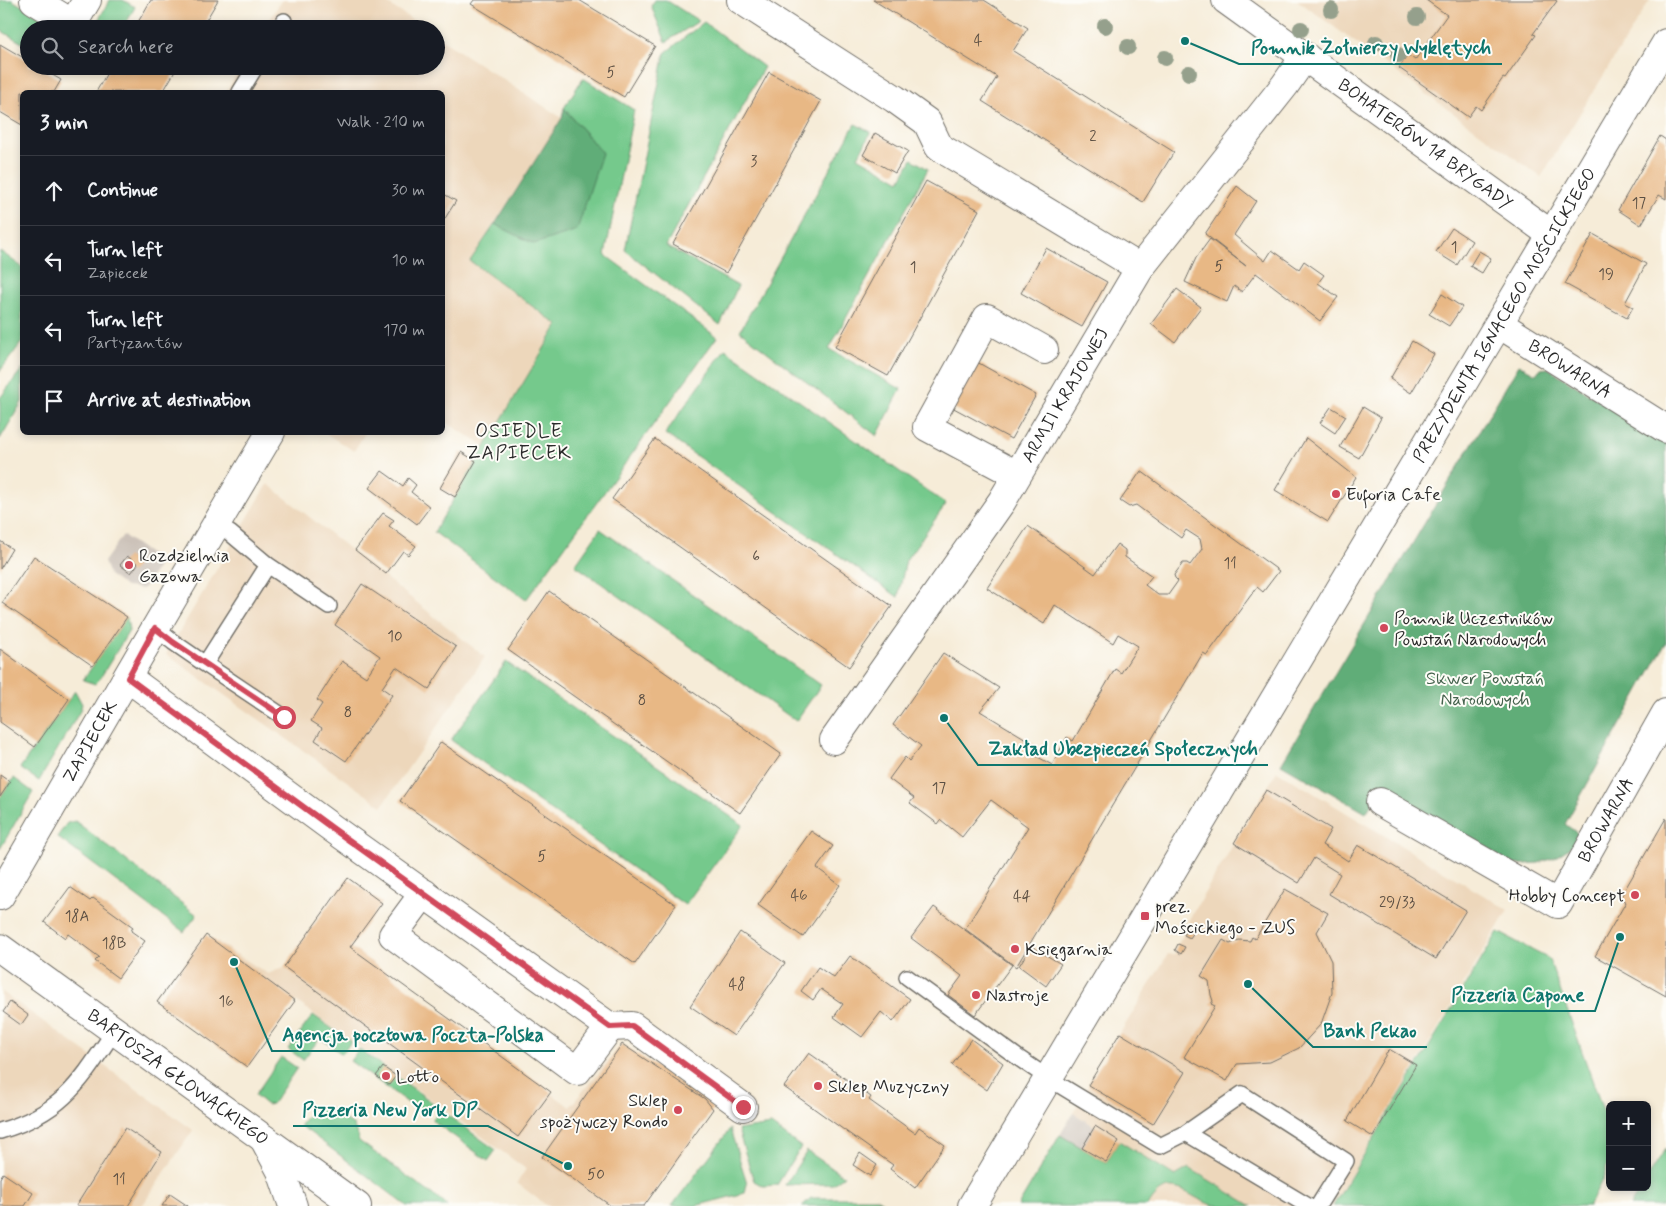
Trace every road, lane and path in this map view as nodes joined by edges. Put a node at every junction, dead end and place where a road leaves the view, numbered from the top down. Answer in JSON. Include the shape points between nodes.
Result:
{"nodes":[{"id":1,"x":34,"y":0,"type":"edge"},
{"id":2,"x":87,"y":0,"type":"edge"},
{"id":3,"x":741,"y":0,"type":"edge"},
{"id":4,"x":1226,"y":0,"type":"edge"},
{"id":5,"x":66,"y":20,"type":"edge"},
{"id":6,"x":75,"y":20,"type":"edge"},
{"id":7,"x":1666,"y":43,"type":"edge"},
{"id":8,"x":1305,"y":56,"type":"junction"},
{"id":9,"x":250,"y":75,"type":"edge"},
{"id":10,"x":241,"y":90,"type":"edge"},
{"id":11,"x":1552,"y":235,"type":"junction"},
{"id":12,"x":1140,"y":268,"type":"junction"},
{"id":13,"x":1499,"y":324,"type":"junction"},
{"id":14,"x":1044,"y":350,"type":"dead end"},
{"id":15,"x":1654,"y":411,"type":"edge"},
{"id":16,"x":1666,"y":429,"type":"edge"},
{"id":17,"x":269,"y":435,"type":"edge"},
{"id":18,"x":1017,"y":476,"type":"junction"},
{"id":19,"x":216,"y":524,"type":"junction"},
{"id":20,"x":268,"y":565,"type":"junction"},
{"id":21,"x":329,"y":606,"type":"dead end"},
{"id":22,"x":155,"y":628,"type":"junction"},
{"id":23,"x":205,"y":664,"type":"junction"},
{"id":24,"x":128,"y":678,"type":"junction"},
{"id":25,"x":1666,"y":713,"type":"edge"},
{"id":26,"x":284,"y":717,"type":"dead end"},
{"id":27,"x":834,"y":740,"type":"dead end"},
{"id":28,"x":1380,"y":802,"type":"dead end"},
{"id":29,"x":424,"y":893,"type":"junction"},
{"id":30,"x":0,"y":896,"type":"edge"},
{"id":31,"x":0,"y":948,"type":"edge"},
{"id":32,"x":907,"y":976,"type":"dead end"},
{"id":33,"x":610,"y":1027,"type":"junction"},
{"id":34,"x":114,"y":1030,"type":"junction"},
{"id":35,"x":1048,"y":1078,"type":"junction"},
{"id":36,"x":743,"y":1107,"type":"dead end"},
{"id":37,"x":0,"y":1131,"type":"edge"},
{"id":38,"x":1186,"y":1133,"type":"junction"},
{"id":39,"x":264,"y":1139,"type":"junction"},
{"id":40,"x":343,"y":1202,"type":"edge"},
{"id":41,"x":293,"y":1206,"type":"edge"},
{"id":42,"x":972,"y":1206,"type":"edge"},
{"id":43,"x":1308,"y":1206,"type":"edge"},
{"id":44,"x":1318,"y":1206,"type":"edge"}],
"edges":[{"from":1,"to":5,"type":"street"},
{"from":2,"to":6,"type":"street"},
{"from":3,"to":12,"type":"street","via":[[927,122],[939,146]]},
{"from":4,"to":8,"type":"street","name":"BOHATERÓW 14 BRYGADY"},
{"from":7,"to":11,"type":"street","name":"PREZYDENTA IGNACEGO MOŚCICKIEGO"},
{"from":8,"to":11,"type":"street","name":"BOHATERÓW 14 BRYGADY"},
{"from":8,"to":12,"type":"street","name":"ARMII KRAJOWEJ"},
{"from":9,"to":10,"type":"lane"},
{"from":11,"to":13,"type":"street","name":"PREZYDENTA IGNACEGO MOŚCICKIEGO"},
{"from":12,"to":18,"type":"street","name":"ARMII KRAJOWEJ"},
{"from":13,"to":15,"type":"street","name":"BROWARNA"},
{"from":13,"to":35,"type":"street","name":"PREZYDENTA IGNACEGO MOŚCICKIEGO"},
{"from":14,"to":18,"type":"street","via":[[987,318],[927,427]]},
{"from":15,"to":16,"type":"street","name":"BROWARNA"},
{"from":17,"to":19,"type":"street","name":"ZAPIECEK"},
{"from":18,"to":27,"type":"street","name":"ARMII KRAJOWEJ"},
{"from":19,"to":20,"type":"lane"},
{"from":19,"to":22,"type":"street","name":"ZAPIECEK"},
{"from":20,"to":21,"type":"lane"},
{"from":20,"to":23,"type":"lane"},
{"from":22,"to":23,"type":"lane"},
{"from":22,"to":24,"type":"street","name":"ZAPIECEK"},
{"from":23,"to":26,"type":"lane"},
{"from":24,"to":29,"type":"street"},
{"from":24,"to":30,"type":"street","name":"ZAPIECEK"},
{"from":25,"to":28,"type":"street","name":"BROWARNA","via":[[1558,904]]},
{"from":29,"to":33,"type":"street"},
{"from":29,"to":33,"type":"street","via":[[394,935],[577,1071]]},
{"from":31,"to":34,"type":"street","name":"BARTOSZA GŁOWACKIEGO"},
{"from":32,"to":35,"type":"lane"},
{"from":33,"to":36,"type":"street","via":[[632,1026]]},
{"from":34,"to":37,"type":"lane","via":[[79,1082],[60,1102],[39,1116]]},
{"from":34,"to":39,"type":"street","name":"BARTOSZA GŁOWACKIEGO"},
{"from":35,"to":38,"type":"lane","via":[[1160,1146]]},
{"from":35,"to":42,"type":"street","name":"PREZYDENTA IGNACEGO MOŚCICKIEGO"},
{"from":38,"to":43,"type":"lane"},
{"from":38,"to":44,"type":"lane","via":[[1242,1094],[1346,1161]]},
{"from":39,"to":40,"type":"street","name":"BARTOSZA GŁOWACKIEGO"},
{"from":39,"to":41,"type":"street","via":[[281,1171]]}]}
